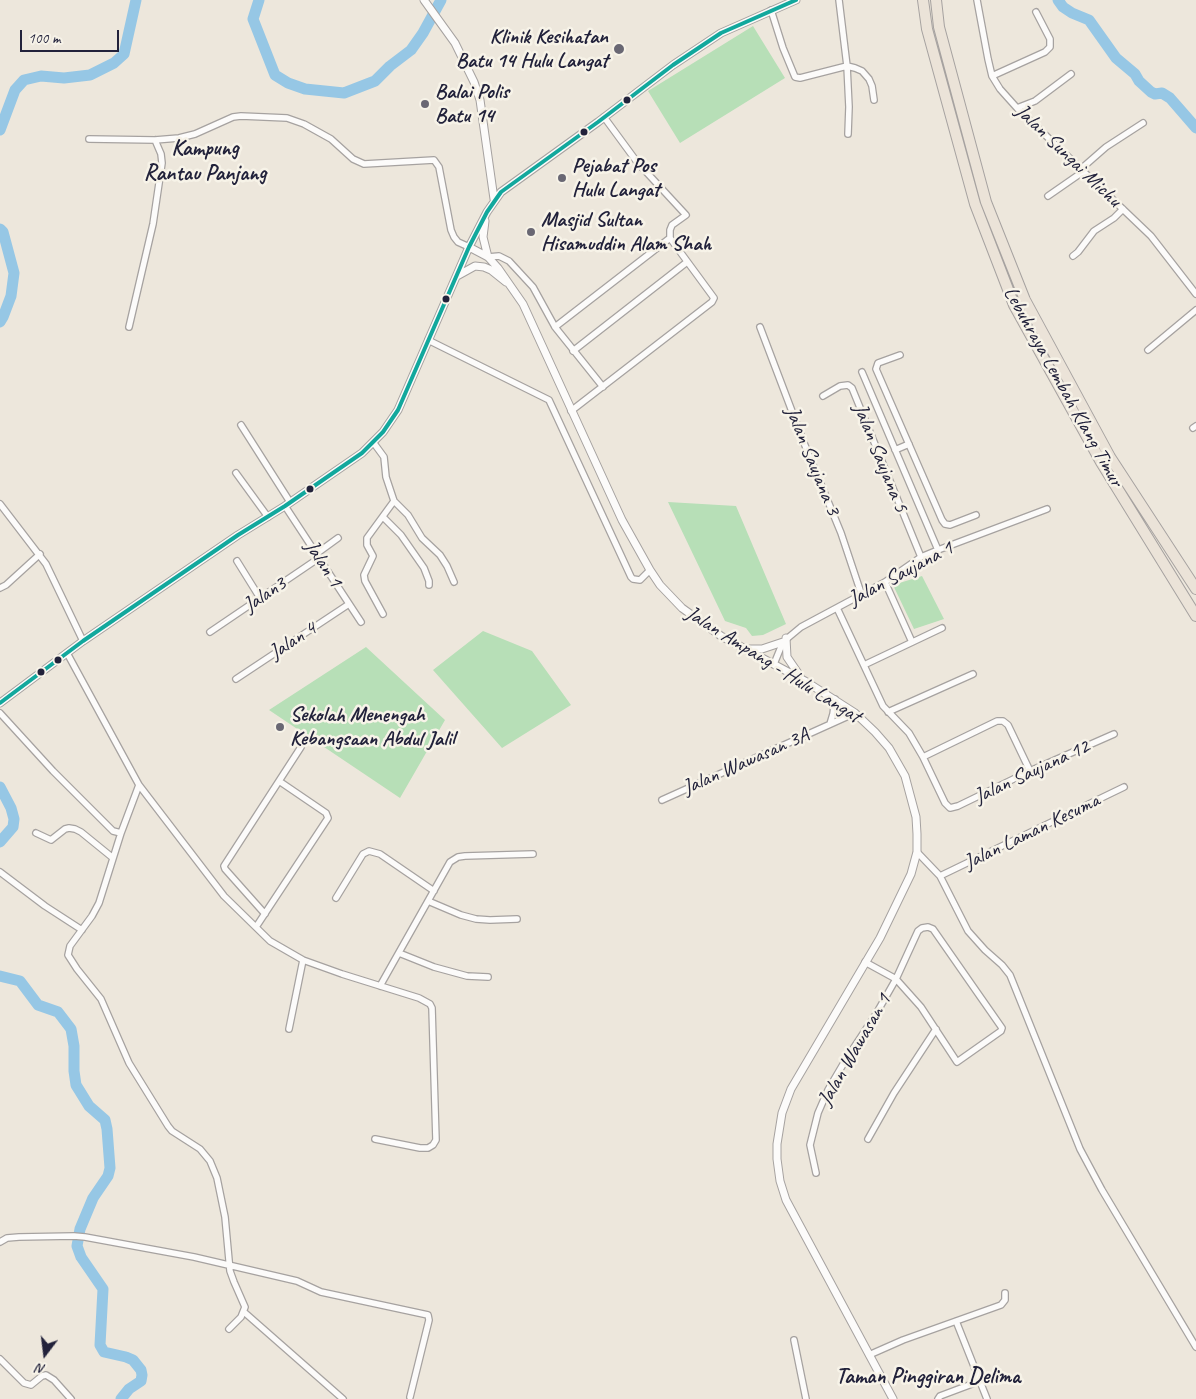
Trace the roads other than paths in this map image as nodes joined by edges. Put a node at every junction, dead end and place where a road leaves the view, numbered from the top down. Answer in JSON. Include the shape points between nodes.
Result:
{"nodes":[{"id":1,"x":424,"y":0,"type":"edge"},
{"id":2,"x":796,"y":0,"type":"edge"},
{"id":3,"x":839,"y":0,"type":"edge"},
{"id":4,"x":923,"y":0,"type":"edge"},
{"id":5,"x":936,"y":0,"type":"edge"},
{"id":6,"x":977,"y":0,"type":"edge"},
{"id":7,"x":771,"y":10,"type":"junction"},
{"id":8,"x":1036,"y":12,"type":"dead end"},
{"id":9,"x":846,"y":66,"type":"junction"},
{"id":10,"x":1071,"y":74,"type":"dead end"},
{"id":11,"x":992,"y":76,"type":"junction"},
{"id":12,"x":874,"y":100,"type":"dead end"},
{"id":13,"x":1017,"y":108,"type":"junction"},
{"id":14,"x":604,"y":116,"type":"junction"},
{"id":15,"x":1142,"y":123,"type":"dead end"},
{"id":16,"x":848,"y":134,"type":"dead end"},
{"id":17,"x":89,"y":139,"type":"dead end"},
{"id":18,"x":155,"y":140,"type":"junction"},
{"id":19,"x":1083,"y":170,"type":"junction"},
{"id":20,"x":1048,"y":196,"type":"dead end"},
{"id":21,"x":494,"y":199,"type":"junction"},
{"id":22,"x":1123,"y":209,"type":"junction"},
{"id":23,"x":670,"y":238,"type":"junction"},
{"id":24,"x":470,"y":247,"type":"junction"},
{"id":25,"x":1073,"y":256,"type":"dead end"},
{"id":26,"x":488,"y":257,"type":"junction"},
{"id":27,"x":687,"y":262,"type":"junction"},
{"id":28,"x":456,"y":277,"type":"junction"},
{"id":29,"x":512,"y":287,"type":"junction"},
{"id":30,"x":1196,"y":294,"type":"edge"},
{"id":31,"x":1196,"y":310,"type":"edge"},
{"id":32,"x":129,"y":327,"type":"dead end"},
{"id":33,"x":555,"y":327,"type":"junction"},
{"id":34,"x":760,"y":327,"type":"dead end"},
{"id":35,"x":428,"y":340,"type":"junction"},
{"id":36,"x":573,"y":350,"type":"junction"},
{"id":37,"x":1148,"y":350,"type":"dead end"},
{"id":38,"x":900,"y":355,"type":"dead end"},
{"id":39,"x":862,"y":372,"type":"dead end"},
{"id":40,"x":603,"y":387,"type":"junction"},
{"id":41,"x":823,"y":396,"type":"dead end"},
{"id":42,"x":571,"y":411,"type":"junction"},
{"id":43,"x":241,"y":425,"type":"dead end"},
{"id":44,"x":373,"y":442,"type":"junction"},
{"id":45,"x":908,"y":444,"type":"junction"},
{"id":46,"x":895,"y":450,"type":"junction"},
{"id":47,"x":236,"y":473,"type":"dead end"},
{"id":48,"x":394,"y":501,"type":"junction"},
{"id":49,"x":0,"y":504,"type":"edge"},
{"id":50,"x":288,"y":504,"type":"junction"},
{"id":51,"x":1047,"y":509,"type":"dead end"},
{"id":52,"x":976,"y":515,"type":"dead end"},
{"id":53,"x":268,"y":516,"type":"junction"},
{"id":54,"x":383,"y":517,"type":"junction"},
{"id":55,"x":338,"y":538,"type":"dead end"},
{"id":56,"x":938,"y":550,"type":"junction"},
{"id":57,"x":40,"y":554,"type":"junction"},
{"id":58,"x":318,"y":556,"type":"junction"},
{"id":59,"x":921,"y":558,"type":"junction"},
{"id":60,"x":237,"y":561,"type":"dead end"},
{"id":61,"x":650,"y":570,"type":"junction"},
{"id":62,"x":454,"y":582,"type":"dead end"},
{"id":63,"x":886,"y":582,"type":"junction"},
{"id":64,"x":429,"y":585,"type":"dead end"},
{"id":65,"x":0,"y":588,"type":"edge"},
{"id":66,"x":1196,"y":589,"type":"edge"},
{"id":67,"x":862,"y":596,"type":"junction"},
{"id":68,"x":260,"y":598,"type":"junction"},
{"id":69,"x":349,"y":604,"type":"junction"},
{"id":70,"x":837,"y":608,"type":"junction"},
{"id":71,"x":383,"y":614,"type":"dead end"},
{"id":72,"x":1196,"y":616,"type":"edge"},
{"id":73,"x":361,"y":622,"type":"dead end"},
{"id":74,"x":942,"y":628,"type":"dead end"},
{"id":75,"x":210,"y":632,"type":"dead end"},
{"id":76,"x":785,"y":640,"type":"junction"},
{"id":77,"x":83,"y":641,"type":"junction"},
{"id":78,"x":912,"y":642,"type":"junction"},
{"id":79,"x":745,"y":649,"type":"junction"},
{"id":80,"x":67,"y":653,"type":"junction"},
{"id":81,"x":774,"y":664,"type":"junction"},
{"id":82,"x":864,"y":665,"type":"junction"},
{"id":83,"x":973,"y":674,"type":"dead end"},
{"id":84,"x":236,"y":679,"type":"dead end"},
{"id":85,"x":805,"y":681,"type":"junction"},
{"id":86,"x":834,"y":699,"type":"junction"},
{"id":87,"x":0,"y":703,"type":"edge"},
{"id":88,"x":888,"y":712,"type":"junction"},
{"id":89,"x":0,"y":713,"type":"edge"},
{"id":90,"x":855,"y":713,"type":"junction"},
{"id":91,"x":830,"y":724,"type":"junction"},
{"id":92,"x":1114,"y":734,"type":"dead end"},
{"id":93,"x":301,"y":747,"type":"dead end"},
{"id":94,"x":923,"y":757,"type":"junction"},
{"id":95,"x":1030,"y":771,"type":"junction"},
{"id":96,"x":279,"y":781,"type":"junction"},
{"id":97,"x":138,"y":785,"type":"junction"},
{"id":98,"x":1124,"y":787,"type":"dead end"},
{"id":99,"x":662,"y":800,"type":"dead end"},
{"id":100,"x":36,"y":833,"type":"dead end"},
{"id":101,"x":121,"y":833,"type":"junction"},
{"id":102,"x":917,"y":852,"type":"junction"},
{"id":103,"x":533,"y":854,"type":"dead end"},
{"id":104,"x":113,"y":858,"type":"junction"},
{"id":105,"x":0,"y":872,"type":"edge"},
{"id":106,"x":940,"y":876,"type":"junction"},
{"id":107,"x":434,"y":891,"type":"junction"},
{"id":108,"x":336,"y":898,"type":"dead end"},
{"id":109,"x":428,"y":902,"type":"junction"},
{"id":110,"x":265,"y":914,"type":"junction"},
{"id":111,"x":517,"y":919,"type":"dead end"},
{"id":112,"x":256,"y":927,"type":"junction"},
{"id":113,"x":82,"y":930,"type":"junction"},
{"id":114,"x":399,"y":953,"type":"junction"},
{"id":115,"x":303,"y":960,"type":"junction"},
{"id":116,"x":865,"y":962,"type":"junction"},
{"id":117,"x":488,"y":977,"type":"dead end"},
{"id":118,"x":896,"y":979,"type":"junction"},
{"id":119,"x":380,"y":986,"type":"junction"},
{"id":120,"x":288,"y":1029,"type":"dead end"},
{"id":121,"x":936,"y":1029,"type":"junction"},
{"id":122,"x":375,"y":1139,"type":"dead end"},
{"id":123,"x":868,"y":1140,"type":"dead end"},
{"id":124,"x":816,"y":1173,"type":"dead end"},
{"id":125,"x":0,"y":1242,"type":"edge"},
{"id":126,"x":230,"y":1266,"type":"junction"},
{"id":127,"x":1005,"y":1293,"type":"dead end"},
{"id":128,"x":244,"y":1312,"type":"junction"},
{"id":129,"x":956,"y":1321,"type":"junction"},
{"id":130,"x":229,"y":1329,"type":"dead end"},
{"id":131,"x":794,"y":1340,"type":"dead end"},
{"id":132,"x":1196,"y":1347,"type":"edge"},
{"id":133,"x":869,"y":1355,"type":"junction"},
{"id":134,"x":0,"y":1358,"type":"edge"},
{"id":135,"x":980,"y":1381,"type":"junction"},
{"id":136,"x":410,"y":1397,"type":"dead end"},
{"id":137,"x":71,"y":1399,"type":"edge"},
{"id":138,"x":343,"y":1399,"type":"edge"},
{"id":139,"x":806,"y":1399,"type":"edge"},
{"id":140,"x":893,"y":1399,"type":"edge"},
{"id":141,"x":938,"y":1399,"type":"edge"},
{"id":142,"x":987,"y":1399,"type":"edge"}],
"edges":[{"from":1,"to":21,"type":"street","via":[[455,43],[474,82],[480,100]]},
{"from":2,"to":7,"type":"street"},
{"from":3,"to":9,"type":"street"},
{"from":4,"to":72,"type":"highway","name":"Lebuhraya Lembah Klang Timur","via":[[929,38],[975,204],[1014,306],[1101,462]]},
{"from":5,"to":66,"type":"highway","name":"Lebuhraya Lembah Klang Timur","via":[[939,27],[986,202],[1025,300],[1110,457]]},
{"from":6,"to":11,"type":"street","name":"Jalan Sungai Michu"},
{"from":7,"to":9,"type":"street","via":[[794,77]]},
{"from":7,"to":14,"type":"street","via":[[721,33]]},
{"from":8,"to":11,"type":"street","via":[[1050,39],[1050,47]]},
{"from":9,"to":12,"type":"street","via":[[862,72],[869,79]]},
{"from":9,"to":16,"type":"street"},
{"from":10,"to":13,"type":"street","via":[[1035,101]]},
{"from":11,"to":13,"type":"street","name":"Jalan Sungai Michu"},
{"from":13,"to":19,"type":"street","name":"Jalan Sungai Michu"},
{"from":14,"to":21,"type":"street"},
{"from":14,"to":23,"type":"street","via":[[638,162],[686,214],[672,225]]},
{"from":15,"to":19,"type":"street","via":[[1106,148]]},
{"from":17,"to":18,"type":"street"},
{"from":18,"to":24,"type":"street","via":[[195,134],[233,117],[287,118],[331,140],[364,164],[434,160],[439,167],[451,230],[458,242]]},
{"from":18,"to":32,"type":"street","via":[[162,163],[153,224]]},
{"from":19,"to":20,"type":"street"},
{"from":19,"to":22,"type":"street","name":"Jalan Sungai Michu"},
{"from":21,"to":24,"type":"street"},
{"from":21,"to":26,"type":"street","via":[[484,224],[483,237]]},
{"from":22,"to":25,"type":"street","via":[[1094,231]]},
{"from":22,"to":30,"type":"street","name":"Jalan Sungai Michu","via":[[1151,236]]},
{"from":23,"to":27,"type":"street"},
{"from":23,"to":33,"type":"street"},
{"from":24,"to":26,"type":"street","name":"Jalan Ampang - Hulu Langat"},
{"from":24,"to":28,"type":"street"},
{"from":26,"to":29,"type":"street","name":"Jalan Ampang - Hulu Langat"},
{"from":26,"to":33,"type":"street","via":[[504,258],[517,270],[533,287]]},
{"from":27,"to":36,"type":"street"},
{"from":27,"to":40,"type":"street","via":[[713,296],[712,302]]},
{"from":28,"to":29,"type":"street","via":[[475,266],[484,267]]},
{"from":28,"to":35,"type":"street"},
{"from":29,"to":42,"type":"street","name":"Jalan Ampang - Hulu Langat","via":[[532,322]]},
{"from":31,"to":37,"type":"street"},
{"from":33,"to":36,"type":"street"},
{"from":34,"to":67,"type":"street","name":"Jalan Saujana 3","via":[[841,533]]},
{"from":35,"to":44,"type":"street","via":[[398,410],[384,432]]},
{"from":35,"to":61,"type":"street","via":[[549,400],[631,576],[640,580]]},
{"from":36,"to":40,"type":"street"},
{"from":38,"to":45,"type":"street","via":[[878,363],[876,369]]},
{"from":39,"to":46,"type":"street","name":"Jalan Saujana 5"},
{"from":40,"to":42,"type":"street"},
{"from":41,"to":59,"type":"street","name":"Jalan Saujana 5","via":[[840,386],[852,388]]},
{"from":42,"to":61,"type":"street","name":"Jalan Ampang - Hulu Langat","via":[[622,520]]},
{"from":43,"to":50,"type":"street","name":"Jalan 1"},
{"from":44,"to":48,"type":"street","via":[[384,457]]},
{"from":44,"to":50,"type":"street"},
{"from":45,"to":46,"type":"street"},
{"from":45,"to":52,"type":"street","via":[[945,524]]},
{"from":46,"to":56,"type":"street","name":"Jalan Saujana 5"},
{"from":47,"to":53,"type":"street"},
{"from":48,"to":54,"type":"street"},
{"from":48,"to":62,"type":"street","via":[[408,515],[422,538],[440,555]]},
{"from":49,"to":57,"type":"street"},
{"from":50,"to":53,"type":"street"},
{"from":50,"to":58,"type":"street","name":"Jalan 1"},
{"from":51,"to":56,"type":"street","name":"Jalan Saujana 1"},
{"from":53,"to":77,"type":"street"},
{"from":54,"to":64,"type":"street","via":[[401,535],[424,568]]},
{"from":54,"to":71,"type":"street","via":[[367,538],[373,556],[364,577]]},
{"from":55,"to":58,"type":"street","name":"Jalan3"},
{"from":56,"to":59,"type":"street","name":"Jalan Saujana 1"},
{"from":57,"to":65,"type":"street"},
{"from":57,"to":77,"type":"street"},
{"from":58,"to":68,"type":"street","name":"Jalan3"},
{"from":58,"to":69,"type":"street","name":"Jalan 1"},
{"from":59,"to":63,"type":"street","name":"Jalan Saujana 1"},
{"from":60,"to":68,"type":"street"},
{"from":61,"to":79,"type":"street","name":"Jalan Ampang - Hulu Langat","via":[[682,608]]},
{"from":63,"to":67,"type":"street","name":"Jalan Saujana 1"},
{"from":63,"to":78,"type":"street"},
{"from":67,"to":70,"type":"street","name":"Jalan Saujana 1"},
{"from":68,"to":75,"type":"street","name":"Jalan3"},
{"from":69,"to":73,"type":"street","name":"Jalan 1"},
{"from":69,"to":84,"type":"street","name":"Jalan 4"},
{"from":70,"to":76,"type":"street","name":"Jalan Saujana 1","via":[[801,627]]},
{"from":70,"to":82,"type":"street"},
{"from":74,"to":78,"type":"street"},
{"from":76,"to":79,"type":"street","via":[[762,650]]},
{"from":76,"to":81,"type":"street"},
{"from":76,"to":85,"type":"street","via":[[787,657]]},
{"from":77,"to":80,"type":"street"},
{"from":78,"to":82,"type":"street"},
{"from":79,"to":81,"type":"street","name":"Jalan Ampang - Hulu Langat"},
{"from":80,"to":87,"type":"street"},
{"from":80,"to":97,"type":"street"},
{"from":81,"to":85,"type":"street","name":"Jalan Ampang - Hulu Langat"},
{"from":82,"to":88,"type":"street"},
{"from":83,"to":88,"type":"street"},
{"from":85,"to":86,"type":"street","name":"Jalan Ampang - Hulu Langat"},
{"from":86,"to":90,"type":"street","name":"Jalan Ampang - Hulu Langat"},
{"from":86,"to":91,"type":"street","name":"Jalan Wawasan 3A"},
{"from":88,"to":94,"type":"street","via":[[909,734]]},
{"from":89,"to":101,"type":"street","via":[[113,831]]},
{"from":90,"to":91,"type":"street","name":"Jalan Wawasan 3A"},
{"from":90,"to":102,"type":"street","name":"Jalan Ampang - Hulu Langat","via":[[889,748],[905,776],[916,817]]},
{"from":91,"to":99,"type":"street","name":"Jalan Wawasan 3A"},
{"from":92,"to":95,"type":"street","name":"Jalan Saujana 12"},
{"from":93,"to":96,"type":"street"},
{"from":94,"to":95,"type":"street","via":[[1003,721],[1008,724]]},
{"from":94,"to":95,"type":"street","name":"Jalan Saujana 12","via":[[950,808]]},
{"from":96,"to":110,"type":"street","via":[[224,868]]},
{"from":96,"to":110,"type":"street","via":[[326,813],[328,818]]},
{"from":97,"to":101,"type":"street"},
{"from":97,"to":112,"type":"street","via":[[224,896]]},
{"from":98,"to":106,"type":"street","name":"Jalan Laman Kesuma"},
{"from":100,"to":104,"type":"street","via":[[51,840],[65,829],[76,829]]},
{"from":101,"to":104,"type":"street"},
{"from":102,"to":106,"type":"street"},
{"from":102,"to":116,"type":"street","name":"Jalan Ampang - Hulu Langat","via":[[905,890]]},
{"from":103,"to":107,"type":"street","via":[[458,857],[450,862]]},
{"from":104,"to":113,"type":"street","via":[[99,903]]},
{"from":105,"to":113,"type":"street"},
{"from":106,"to":132,"type":"street","via":[[968,931],[1010,975],[1080,1149]]},
{"from":107,"to":108,"type":"street","via":[[380,854],[369,852],[363,854]]},
{"from":107,"to":109,"type":"street"},
{"from":109,"to":111,"type":"street","via":[[476,919]]},
{"from":109,"to":114,"type":"street"},
{"from":110,"to":112,"type":"street"},
{"from":112,"to":115,"type":"street","via":[[270,941]]},
{"from":113,"to":126,"type":"street","via":[[70,946],[70,960],[101,1000],[129,1063],[168,1126],[200,1149],[210,1161],[225,1217]]},
{"from":114,"to":117,"type":"street","via":[[467,976]]},
{"from":114,"to":119,"type":"street"},
{"from":115,"to":119,"type":"street"},
{"from":115,"to":120,"type":"street"},
{"from":116,"to":118,"type":"street"},
{"from":116,"to":133,"type":"street","name":"Jalan Ampang - Hulu Langat","via":[[791,1089],[782,1113],[777,1159],[780,1181],[789,1206]]},
{"from":118,"to":121,"type":"street"},
{"from":118,"to":121,"type":"street","name":"Jalan Wawasan 1","via":[[918,931],[928,927],[933,929],[1002,1028],[957,1062]]},
{"from":118,"to":124,"type":"street","name":"Jalan Wawasan 1","via":[[844,1061],[818,1113],[810,1145]]},
{"from":119,"to":122,"type":"street","via":[[419,998],[432,1008],[436,1140],[428,1148],[420,1148]]},
{"from":121,"to":123,"type":"street"},
{"from":125,"to":126,"type":"street","via":[[7,1238],[84,1237]]},
{"from":126,"to":128,"type":"street","via":[[244,1303]]},
{"from":126,"to":136,"type":"street","via":[[297,1281],[321,1292],[428,1315]]},
{"from":127,"to":129,"type":"street","via":[[1005,1300],[1000,1305]]},
{"from":128,"to":130,"type":"street"},
{"from":128,"to":138,"type":"street"},
{"from":129,"to":133,"type":"street"},
{"from":129,"to":135,"type":"street"},
{"from":131,"to":139,"type":"street"},
{"from":133,"to":140,"type":"street","name":"Jalan Ampang - Hulu Langat"},
{"from":134,"to":137,"type":"street","via":[[24,1383],[31,1384],[42,1376],[50,1377]]},
{"from":135,"to":141,"type":"street"},
{"from":135,"to":142,"type":"street"}]}
